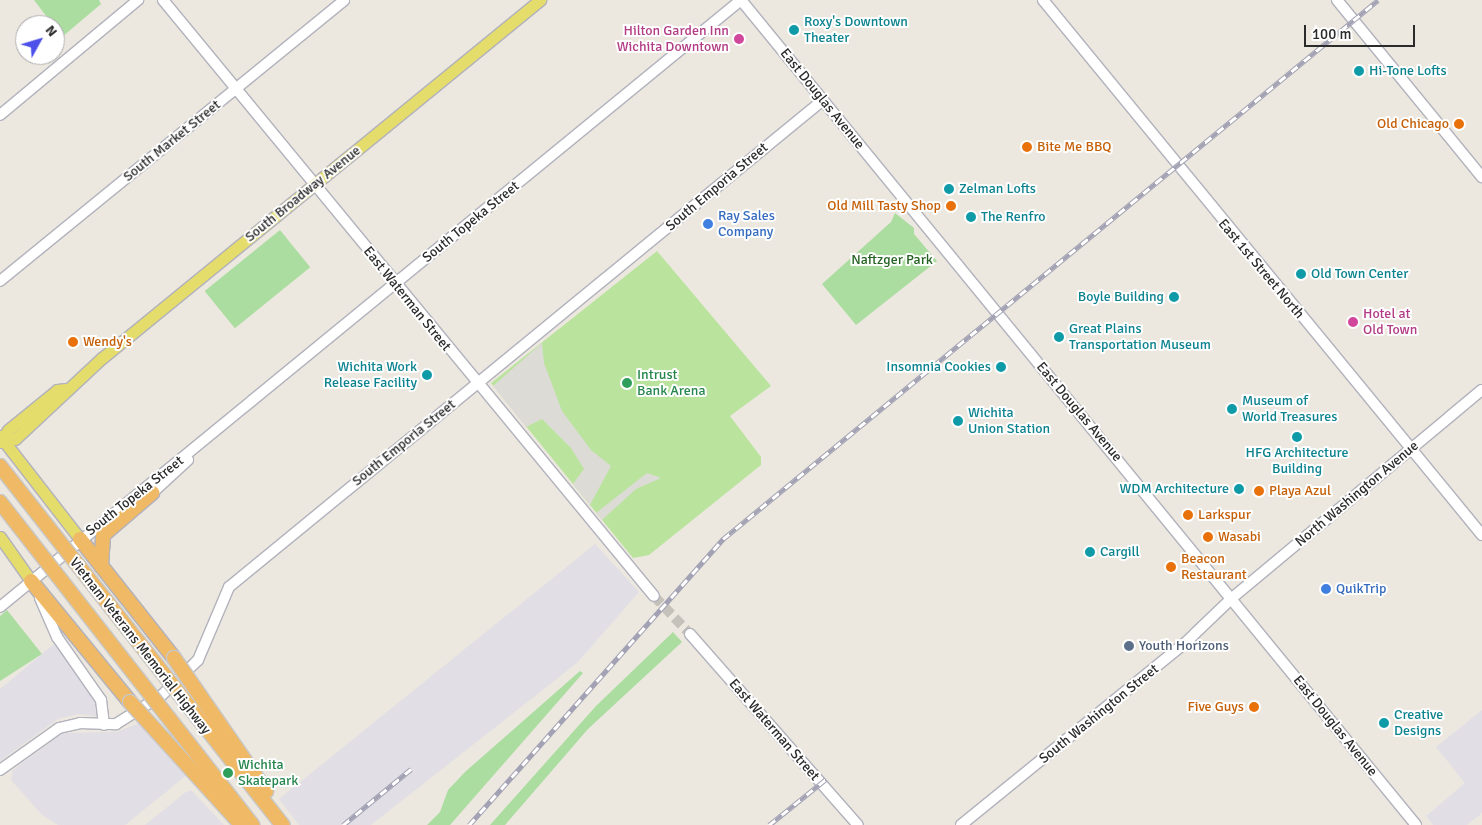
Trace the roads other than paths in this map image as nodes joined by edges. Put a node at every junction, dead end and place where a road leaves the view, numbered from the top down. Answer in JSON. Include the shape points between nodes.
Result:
{"nodes":[{"id":1,"x":138,"y":0,"type":"edge"},
{"id":2,"x":163,"y":0,"type":"edge"},
{"id":3,"x":344,"y":0,"type":"edge"},
{"id":4,"x":540,"y":0,"type":"edge"},
{"id":5,"x":741,"y":0,"type":"edge"},
{"id":6,"x":1043,"y":0,"type":"edge"},
{"id":7,"x":1337,"y":0,"type":"edge"},
{"id":8,"x":235,"y":89,"type":"junction"},
{"id":9,"x":822,"y":100,"type":"junction"},
{"id":10,"x":0,"y":115,"type":"edge"},
{"id":11,"x":1482,"y":177,"type":"edge"},
{"id":12,"x":313,"y":185,"type":"junction"},
{"id":13,"x":0,"y":281,"type":"edge"},
{"id":14,"x":395,"y":284,"type":"junction"},
{"id":15,"x":476,"y":384,"type":"junction"},
{"id":16,"x":1482,"y":390,"type":"edge"},
{"id":17,"x":1,"y":439,"type":"edge"},
{"id":18,"x":202,"y":445,"type":"junction"},
{"id":19,"x":1410,"y":449,"type":"junction"},
{"id":20,"x":0,"y":466,"type":"edge"},
{"id":21,"x":152,"y":493,"type":"joint"},
{"id":22,"x":0,"y":502,"type":"edge"},
{"id":23,"x":1482,"y":535,"type":"edge"},
{"id":24,"x":0,"y":536,"type":"edge"},
{"id":25,"x":80,"y":539,"type":"junction"},
{"id":26,"x":101,"y":566,"type":"junction"},
{"id":27,"x":31,"y":581,"type":"junction"},
{"id":28,"x":654,"y":596,"type":"tunnel mouth"},
{"id":29,"x":1232,"y":598,"type":"junction"},
{"id":30,"x":0,"y":607,"type":"edge"},
{"id":31,"x":690,"y":634,"type":"tunnel mouth"},
{"id":32,"x":104,"y":725,"type":"junction"},
{"id":33,"x":0,"y":770,"type":"edge"},
{"id":34,"x":242,"y":825,"type":"edge"},
{"id":35,"x":252,"y":825,"type":"edge"},
{"id":36,"x":283,"y":825,"type":"edge"},
{"id":37,"x":289,"y":825,"type":"edge"},
{"id":38,"x":858,"y":825,"type":"edge"},
{"id":39,"x":961,"y":825,"type":"edge"},
{"id":40,"x":1416,"y":825,"type":"edge"}],
"edges":[{"from":1,"to":10,"type":"street"},
{"from":2,"to":8,"type":"street","name":"East Waterman Street"},
{"from":3,"to":8,"type":"street","name":"South Market Street"},
{"from":4,"to":12,"type":"main road","name":"South Broadway Avenue"},
{"from":5,"to":9,"type":"street","name":"East Douglas Avenue"},
{"from":5,"to":14,"type":"street","name":"South Topeka Street"},
{"from":6,"to":19,"type":"street","name":"East 1st Street North"},
{"from":7,"to":11,"type":"street"},
{"from":8,"to":12,"type":"street","name":"East Waterman Street"},
{"from":8,"to":13,"type":"street","name":"South Market Street"},
{"from":9,"to":15,"type":"street","name":"South Emporia Street"},
{"from":9,"to":29,"type":"street","name":"East Douglas Avenue"},
{"from":12,"to":14,"type":"street","name":"East Waterman Street"},
{"from":12,"to":17,"type":"main road","name":"South Broadway Avenue","via":[[66,389],[64,398],[15,439]]},
{"from":14,"to":15,"type":"street","name":"East Waterman Street"},
{"from":14,"to":18,"type":"street","name":"South Topeka Street"},
{"from":15,"to":28,"type":"street","name":"East Waterman Street"},
{"from":15,"to":32,"type":"street","name":"South Emporia Street","via":[[228,587],[198,660],[145,708],[127,720]]},
{"from":16,"to":19,"type":"street","name":"North Washington Avenue"},
{"from":17,"to":25,"type":"main road"},
{"from":18,"to":21,"type":"street","name":"South Topeka Street"},
{"from":18,"to":25,"type":"street","name":"South Topeka Street"},
{"from":19,"to":23,"type":"street","name":"East 1st Street North"},
{"from":19,"to":29,"type":"street","name":"North Washington Avenue"},
{"from":20,"to":36,"type":"highway","name":"Vietnam Veterans Memorial Highway","bridge":true},
{"from":21,"to":26,"type":"highway","via":[[103,535]]},
{"from":22,"to":35,"type":"highway","name":"Vietnam Veterans Memorial Highway","bridge":true},
{"from":24,"to":27,"type":"main road"},
{"from":25,"to":26,"type":"highway"},
{"from":25,"to":27,"type":"street","name":"South Topeka Street"},
{"from":26,"to":37,"type":"highway","bridge":true,"via":[[174,658]]},
{"from":27,"to":30,"type":"street","name":"South Topeka Street"},
{"from":27,"to":32,"type":"street","via":[[57,637],[101,700]]},
{"from":27,"to":34,"type":"highway","bridge":true,"via":[[130,702]]},
{"from":29,"to":39,"type":"street","name":"South Washington Street","via":[[1184,644]]},
{"from":29,"to":40,"type":"street","name":"East Douglas Avenue"},
{"from":31,"to":38,"type":"street","name":"East Waterman Street"},
{"from":32,"to":33,"type":"street","name":"South Emporia Street","via":[[80,722],[59,728]]}]}
